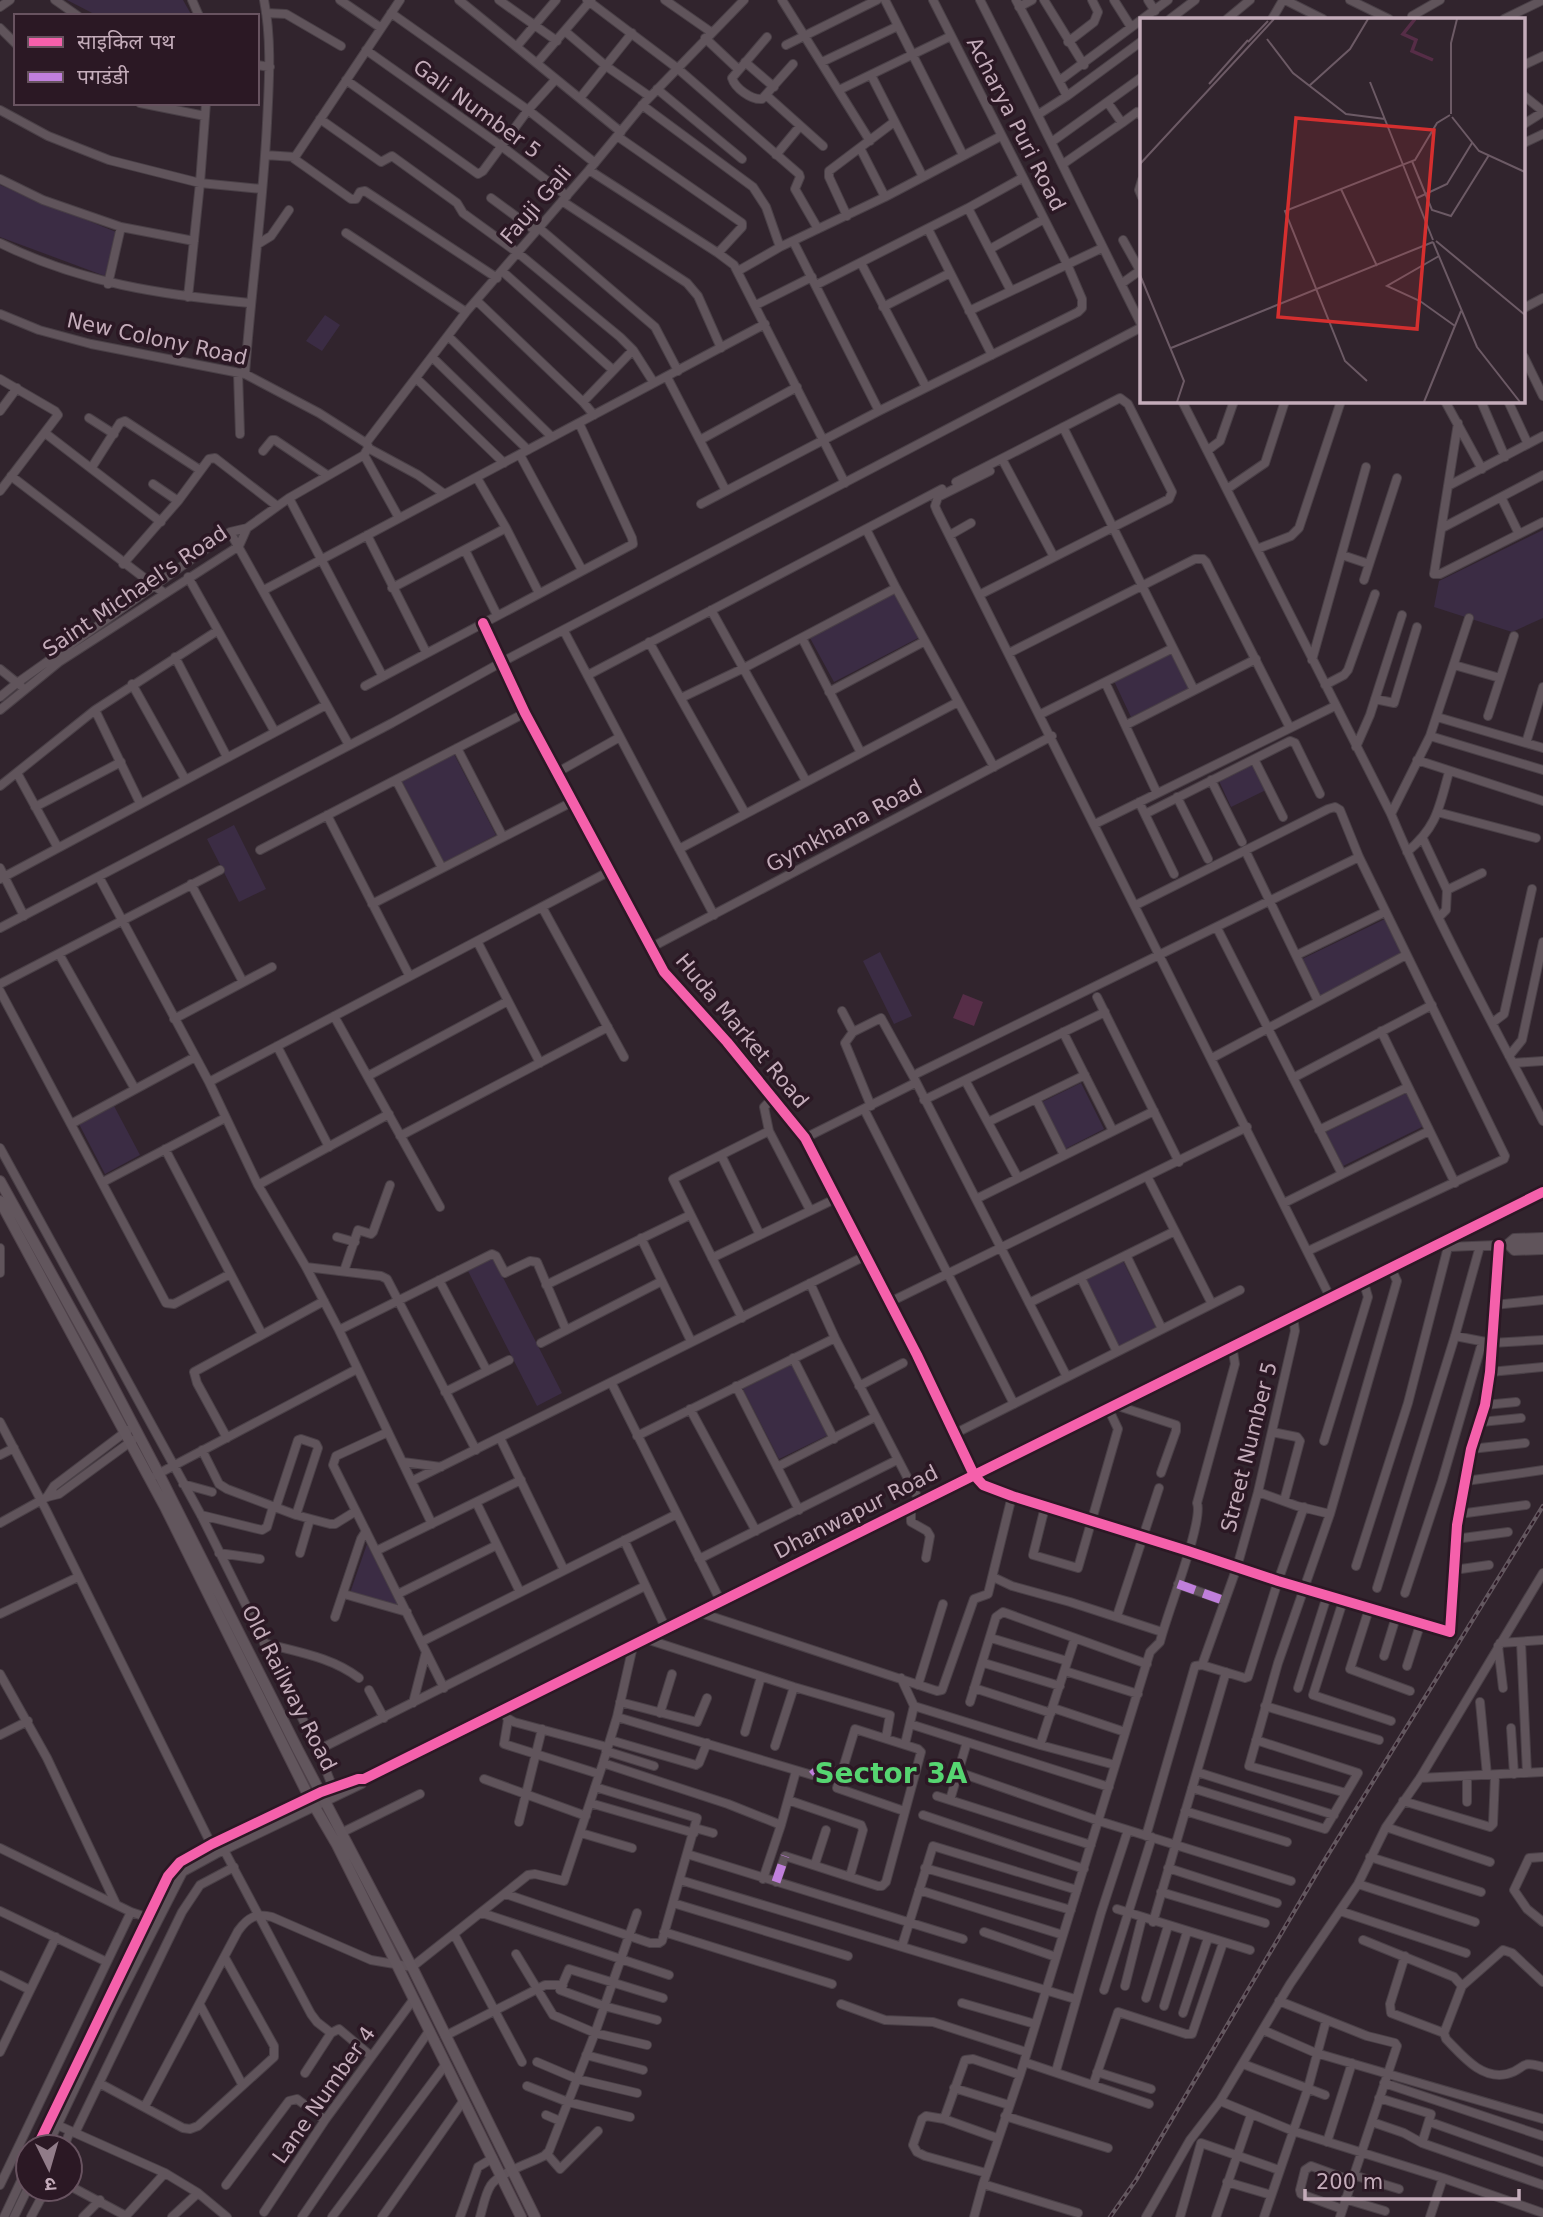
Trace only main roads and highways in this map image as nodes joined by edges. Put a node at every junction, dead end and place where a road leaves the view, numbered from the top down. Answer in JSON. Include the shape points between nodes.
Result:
{"nodes":[{"id":1,"x":0,"y":1181,"type":"edge"},
{"id":2,"x":0,"y":1201,"type":"edge"},
{"id":3,"x":8,"y":1213,"type":"edge"},
{"id":4,"x":132,"y":1434,"type":"junction"},
{"id":5,"x":154,"y":1476,"type":"junction"},
{"id":6,"x":518,"y":2215,"type":"edge"},
{"id":7,"x":535,"y":2217,"type":"edge"}],
"edges":[{"from":1,"to":3,"type":"main road","name":"Old Railway Road"},
{"from":2,"to":3,"type":"main road","name":"Old Railway Road"},
{"from":3,"to":4,"type":"main road","name":"Old Railway Road"},
{"from":3,"to":4,"type":"main road","name":"Old Railway Road","via":[[88,1339]]},
{"from":4,"to":5,"type":"main road","name":"Old Railway Road"},
{"from":5,"to":6,"type":"main road","name":"Old Railway Road"},
{"from":5,"to":7,"type":"main road","name":"Old Railway Road","via":[[343,1832]]}]}
